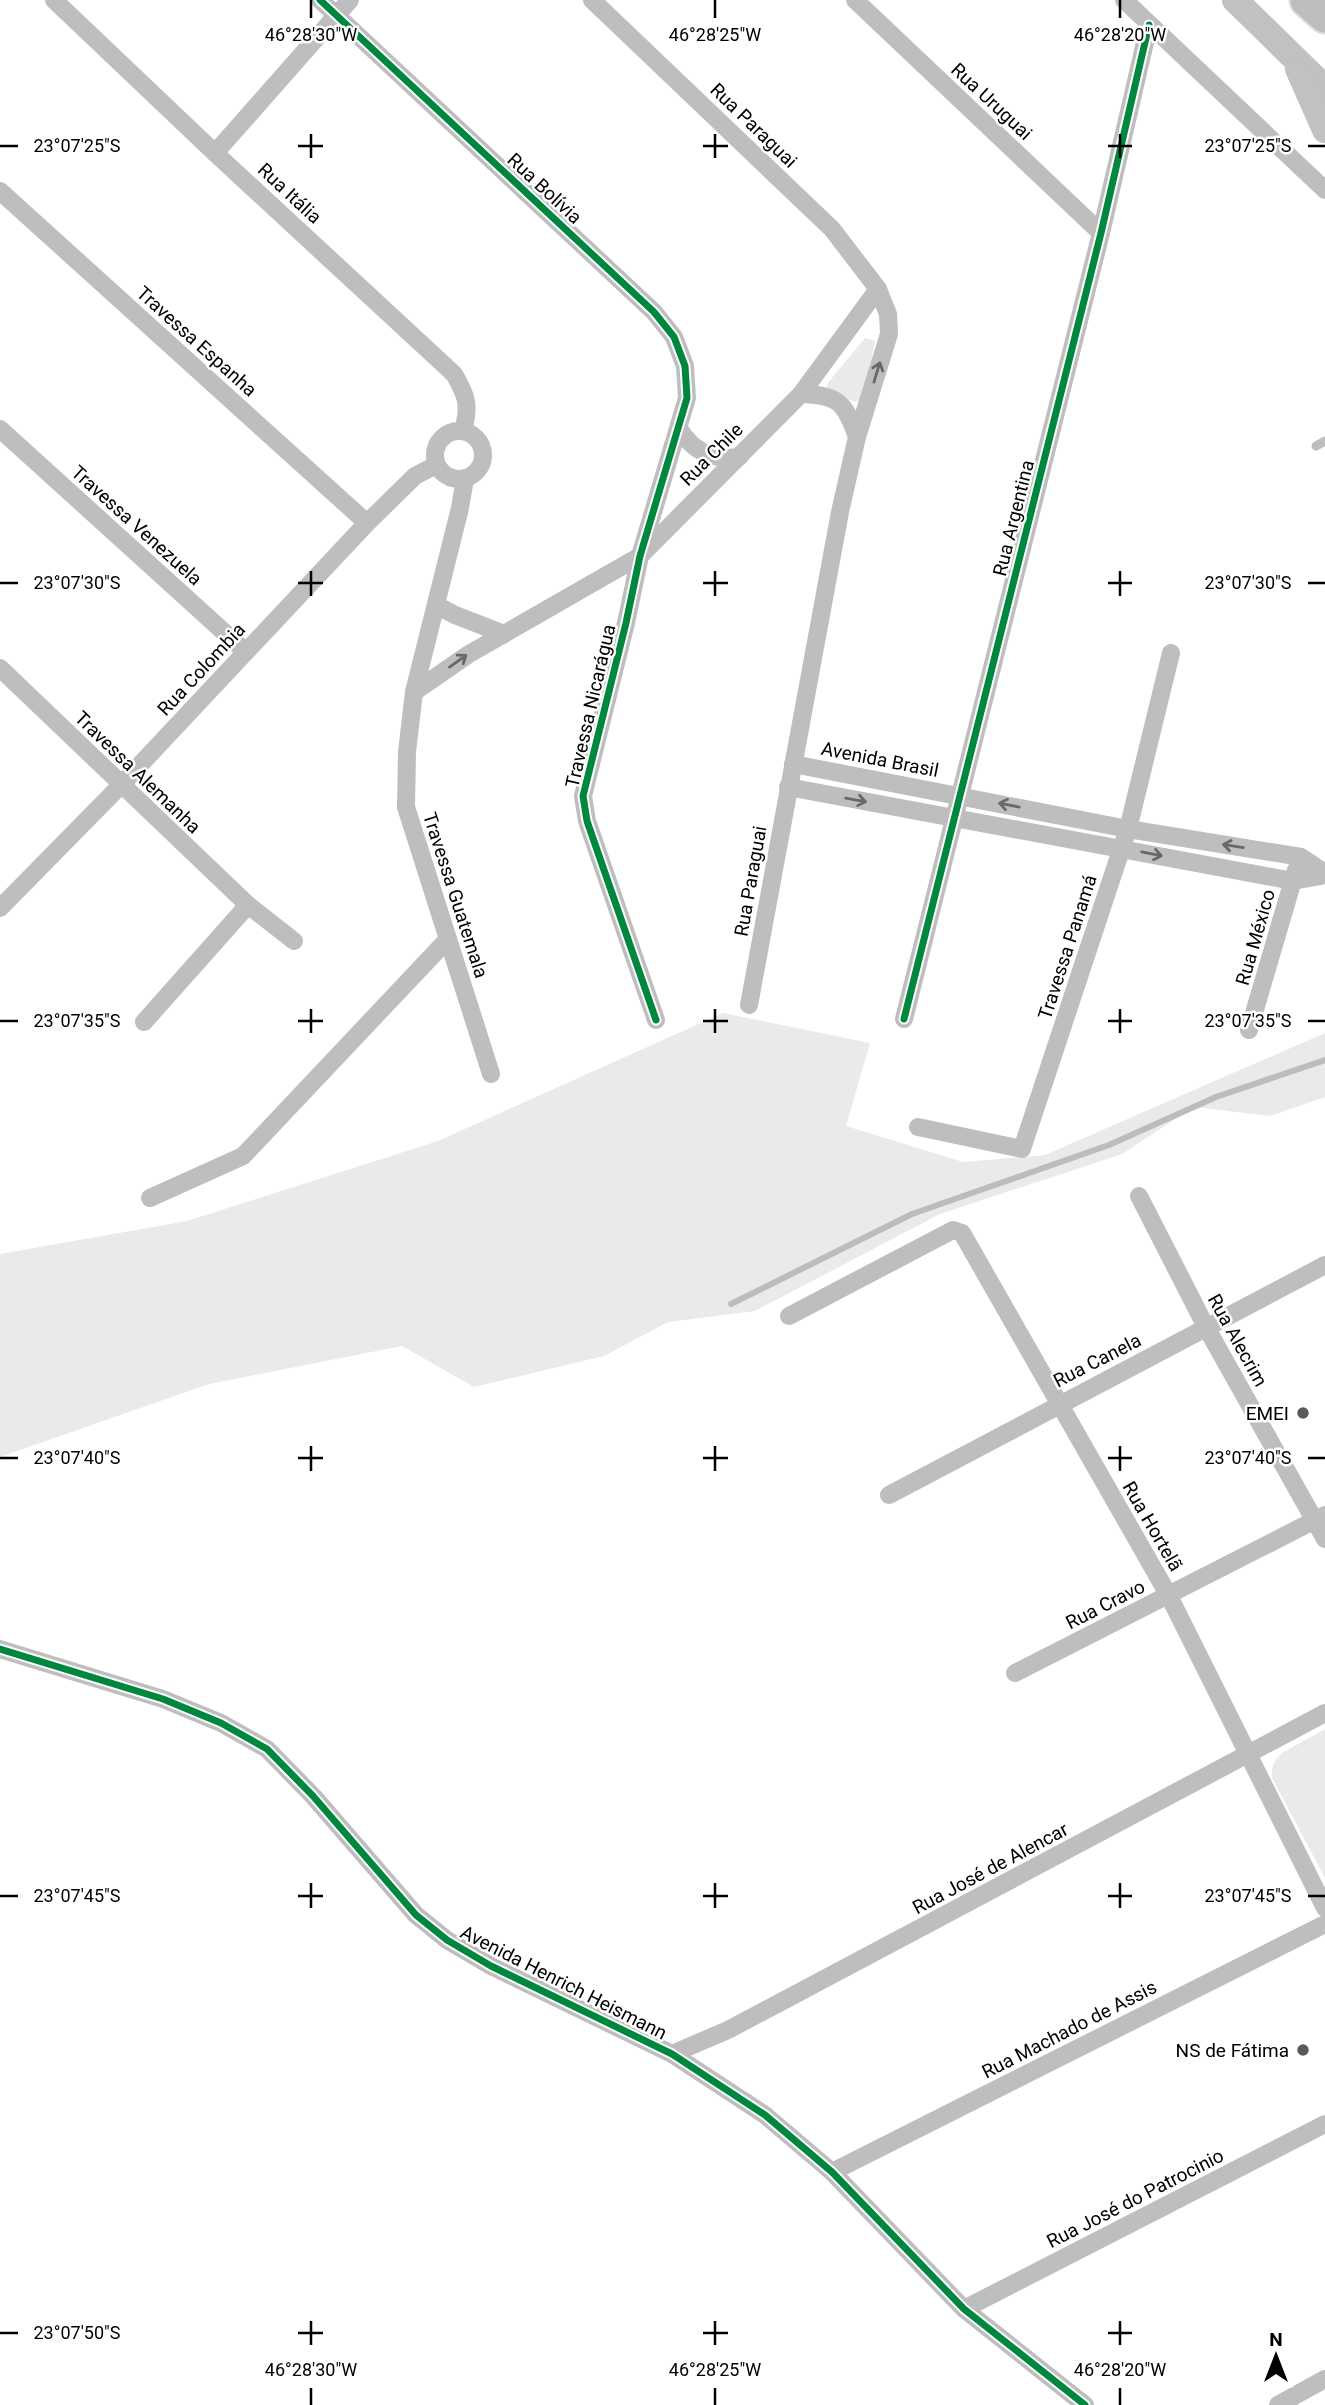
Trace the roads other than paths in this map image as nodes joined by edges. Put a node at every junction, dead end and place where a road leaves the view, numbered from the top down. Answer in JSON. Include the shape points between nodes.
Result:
{"nodes":[{"id":1,"x":54,"y":0,"type":"edge"},
{"id":2,"x":320,"y":0,"type":"edge"},
{"id":3,"x":350,"y":0,"type":"edge"},
{"id":4,"x":592,"y":0,"type":"edge"},
{"id":5,"x":855,"y":0,"type":"edge"},
{"id":6,"x":1124,"y":0,"type":"edge"},
{"id":7,"x":1235,"y":0,"type":"edge"},
{"id":8,"x":1307,"y":0,"type":"edge"},
{"id":9,"x":336,"y":15,"type":"junction"},
{"id":10,"x":1325,"y":16,"type":"edge"},
{"id":11,"x":1149,"y":25,"type":"junction"},
{"id":12,"x":1292,"y":54,"type":"junction"},
{"id":13,"x":1325,"y":88,"type":"edge"},
{"id":14,"x":1325,"y":130,"type":"edge"},
{"id":15,"x":215,"y":153,"type":"junction"},
{"id":16,"x":1325,"y":190,"type":"edge"},
{"id":17,"x":0,"y":191,"type":"edge"},
{"id":18,"x":1101,"y":233,"type":"junction"},
{"id":19,"x":878,"y":289,"type":"junction"},
{"id":20,"x":801,"y":394,"type":"junction"},
{"id":21,"x":0,"y":429,"type":"edge"},
{"id":22,"x":679,"y":429,"type":"junction"},
{"id":23,"x":463,"y":431,"type":"junction"},
{"id":24,"x":857,"y":437,"type":"junction"},
{"id":25,"x":8,"y":447,"type":"edge"},
{"id":26,"x":739,"y":457,"type":"junction"},
{"id":27,"x":436,"y":465,"type":"junction"},
{"id":28,"x":464,"y":479,"type":"junction"},
{"id":29,"x":367,"y":523,"type":"junction"},
{"id":30,"x":640,"y":556,"type":"junction"},
{"id":31,"x":436,"y":605,"type":"junction"},
{"id":32,"x":504,"y":634,"type":"junction"},
{"id":33,"x":246,"y":652,"type":"junction"},
{"id":34,"x":1171,"y":653,"type":"dead end"},
{"id":35,"x":0,"y":668,"type":"edge"},
{"id":36,"x":414,"y":692,"type":"junction"},
{"id":37,"x":793,"y":764,"type":"junction"},
{"id":38,"x":121,"y":785,"type":"junction"},
{"id":39,"x":789,"y":788,"type":"junction"},
{"id":40,"x":960,"y":795,"type":"junction"},
{"id":41,"x":955,"y":817,"type":"junction"},
{"id":42,"x":1128,"y":829,"type":"junction"},
{"id":43,"x":1193,"y":840,"type":"junction"},
{"id":44,"x":1123,"y":848,"type":"junction"},
{"id":45,"x":1301,"y":857,"type":"junction"},
{"id":46,"x":1191,"y":862,"type":"junction"},
{"id":47,"x":1325,"y":874,"type":"edge"},
{"id":48,"x":1293,"y":881,"type":"junction"},
{"id":49,"x":248,"y":905,"type":"junction"},
{"id":50,"x":0,"y":908,"type":"edge"},
{"id":51,"x":448,"y":939,"type":"junction"},
{"id":52,"x":293,"y":942,"type":"dead end"},
{"id":53,"x":748,"y":1005,"type":"dead end"},
{"id":54,"x":904,"y":1019,"type":"dead end"},
{"id":55,"x":656,"y":1020,"type":"dead end"},
{"id":56,"x":144,"y":1022,"type":"dead end"},
{"id":57,"x":1249,"y":1030,"type":"dead end"},
{"id":58,"x":491,"y":1074,"type":"dead end"},
{"id":59,"x":918,"y":1127,"type":"dead end"},
{"id":60,"x":1139,"y":1196,"type":"dead end"},
{"id":61,"x":150,"y":1198,"type":"dead end"},
{"id":62,"x":1325,"y":1265,"type":"edge"},
{"id":63,"x":789,"y":1316,"type":"dead end"},
{"id":64,"x":1206,"y":1327,"type":"junction"},
{"id":65,"x":1059,"y":1403,"type":"junction"},
{"id":66,"x":889,"y":1495,"type":"dead end"},
{"id":67,"x":1320,"y":1518,"type":"edge"},
{"id":68,"x":1325,"y":1539,"type":"edge"},
{"id":69,"x":1169,"y":1596,"type":"junction"},
{"id":70,"x":0,"y":1649,"type":"edge"},
{"id":71,"x":1015,"y":1673,"type":"dead end"},
{"id":72,"x":1325,"y":1713,"type":"edge"},
{"id":73,"x":1249,"y":1755,"type":"junction"},
{"id":74,"x":1325,"y":1908,"type":"edge"},
{"id":75,"x":1325,"y":1924,"type":"edge"},
{"id":76,"x":672,"y":2054,"type":"junction"},
{"id":77,"x":1325,"y":2124,"type":"edge"},
{"id":78,"x":832,"y":2172,"type":"junction"},
{"id":79,"x":964,"y":2309,"type":"junction"},
{"id":80,"x":1325,"y":2379,"type":"edge"},
{"id":81,"x":1085,"y":2405,"type":"edge"},
{"id":82,"x":1278,"y":2405,"type":"edge"}],
"edges":[{"from":1,"to":15,"type":"street","name":"Rua Itália"},
{"from":2,"to":9,"type":"street","name":"Rua Bolívia"},
{"from":3,"to":9,"type":"street"},
{"from":4,"to":19,"type":"street","name":"Rua Paraguai","via":[[832,229]]},
{"from":5,"to":18,"type":"street","name":"Rua Uruguai"},
{"from":6,"to":11,"type":"street"},
{"from":7,"to":12,"type":"street"},
{"from":8,"to":10,"type":"highway"},
{"from":9,"to":15,"type":"street"},
{"from":9,"to":22,"type":"street","name":"Rua Bolívia","via":[[654,312],[674,337],[685,366],[687,398]]},
{"from":11,"to":16,"type":"street"},
{"from":11,"to":18,"type":"street","name":"Rua Argentina"},
{"from":12,"to":13,"type":"street"},
{"from":12,"to":14,"type":"street"},
{"from":15,"to":23,"type":"street","name":"Rua Itália","via":[[454,374],[466,395],[468,414]]},
{"from":17,"to":29,"type":"street","name":"Travessa Espanha"},
{"from":18,"to":40,"type":"street","name":"Rua Argentina"},
{"from":19,"to":20,"type":"street","name":"Rua Chile"},
{"from":24,"to":19,"type":"street","name":"Avenida Brasil","one_way":true,"via":[[889,334],[888,314]]},
{"from":20,"to":24,"type":"street","via":[[835,401],[848,411]]},
{"from":20,"to":26,"type":"street","name":"Rua Chile"},
{"from":21,"to":25,"type":"street","name":"Travessa Venezuela"},
{"from":22,"to":26,"type":"street","via":[[697,450],[724,459]]},
{"from":22,"to":30,"type":"street","name":"Rua Bolívia"},
{"from":23,"to":27,"type":"street","via":[[439,440]]},
{"from":23,"to":28,"type":"street","via":[[478,440],[483,457],[478,471]]},
{"from":24,"to":37,"type":"street","name":"Avenida Brasil"},
{"from":25,"to":33,"type":"street","name":"Travessa Venezuela"},
{"from":26,"to":30,"type":"street","name":"Rua Chile"},
{"from":27,"to":28,"type":"street","via":[[447,477]]},
{"from":27,"to":29,"type":"street","name":"Rua Colombia","via":[[415,476]]},
{"from":28,"to":31,"type":"street","name":"Travessa Guatemala"},
{"from":29,"to":33,"type":"street","name":"Rua Colombia"},
{"from":30,"to":32,"type":"street","name":"Rua Chile"},
{"from":30,"to":55,"type":"street","name":"Travessa Nicarágua","via":[[583,796],[587,821]]},
{"from":31,"to":32,"type":"street"},
{"from":31,"to":36,"type":"street","name":"Travessa Guatemala"},
{"from":36,"to":32,"type":"street","name":"Rua Chile","one_way":true},
{"from":33,"to":38,"type":"street","name":"Rua Colombia"},
{"from":34,"to":42,"type":"street","name":"Travessa Panamá"},
{"from":35,"to":38,"type":"street","name":"Travessa Alemanha"},
{"from":36,"to":51,"type":"street","name":"Travessa Guatemala","via":[[406,807]]},
{"from":37,"to":39,"type":"street","name":"Rua Paraguai"},
{"from":37,"to":40,"type":"street","name":"Avenida Brasil"},
{"from":38,"to":49,"type":"street","name":"Travessa Alemanha"},
{"from":38,"to":50,"type":"street","name":"Rua Colombia"},
{"from":39,"to":41,"type":"street","name":"Avenida Brasil","one_way":true},
{"from":39,"to":53,"type":"street","name":"Rua Paraguai"},
{"from":40,"to":41,"type":"street","name":"Rua Argentina"},
{"from":42,"to":40,"type":"street","name":"Avenida Brasil","one_way":true},
{"from":41,"to":44,"type":"street","name":"Avenida Brasil"},
{"from":41,"to":54,"type":"street","name":"Rua Argentina"},
{"from":42,"to":43,"type":"street","name":"Avenida Brasil"},
{"from":42,"to":44,"type":"street","name":"Travessa Panamá"},
{"from":45,"to":43,"type":"street","name":"Avenida Brasil","one_way":true},
{"from":43,"to":46,"type":"street"},
{"from":44,"to":46,"type":"street","name":"Avenida Brasil","one_way":true},
{"from":44,"to":59,"type":"street","name":"Travessa Panamá","via":[[1022,1149]]},
{"from":45,"to":47,"type":"street","name":"Avenida Brasil"},
{"from":45,"to":48,"type":"street","name":"Rua México"},
{"from":46,"to":48,"type":"street","name":"Avenida Brasil"},
{"from":47,"to":48,"type":"street","name":"Avenida Brasil"},
{"from":48,"to":57,"type":"street","name":"Rua México"},
{"from":49,"to":52,"type":"street","name":"Travessa Alemanha"},
{"from":49,"to":56,"type":"street"},
{"from":51,"to":58,"type":"street","name":"Travessa Guatemala"},
{"from":51,"to":61,"type":"street","via":[[243,1156]]},
{"from":60,"to":64,"type":"street","name":"Rua Alecrim"},
{"from":62,"to":64,"type":"street","name":"Rua Canela"},
{"from":63,"to":65,"type":"street","name":"Rua Hortelã","via":[[953,1230],[962,1233]]},
{"from":64,"to":65,"type":"street","name":"Rua Canela"},
{"from":64,"to":67,"type":"street","name":"Rua Alecrim"},
{"from":65,"to":66,"type":"street","name":"Rua Canela"},
{"from":65,"to":69,"type":"street","name":"Rua Hortelã"},
{"from":67,"to":68,"type":"street","name":"Rua Alecrim"},
{"from":67,"to":69,"type":"street","name":"Rua Cravo"},
{"from":69,"to":71,"type":"street","name":"Rua Cravo"},
{"from":69,"to":73,"type":"street","name":"Rua Hortelã"},
{"from":70,"to":76,"type":"street","name":"Avenida Henrich Heismann","via":[[163,1699],[221,1723],[267,1749],[416,1915],[447,1940],[504,1973]]},
{"from":72,"to":73,"type":"street","name":"Rua José de Alencar"},
{"from":73,"to":74,"type":"street","name":"Rua Hortelã"},
{"from":73,"to":76,"type":"street","name":"Rua José de Alencar","via":[[728,2030]]},
{"from":75,"to":78,"type":"street","name":"Rua Machado de Assis"},
{"from":76,"to":78,"type":"street","name":"Avenida Henrich Heismann","via":[[765,2115]]},
{"from":77,"to":79,"type":"street","name":"Rua José do Patrocinio"},
{"from":78,"to":79,"type":"street","name":"Avenida Henrich Heismann"},
{"from":79,"to":81,"type":"street","name":"Avenida Henrich Heismann"},
{"from":80,"to":82,"type":"street"}]}
